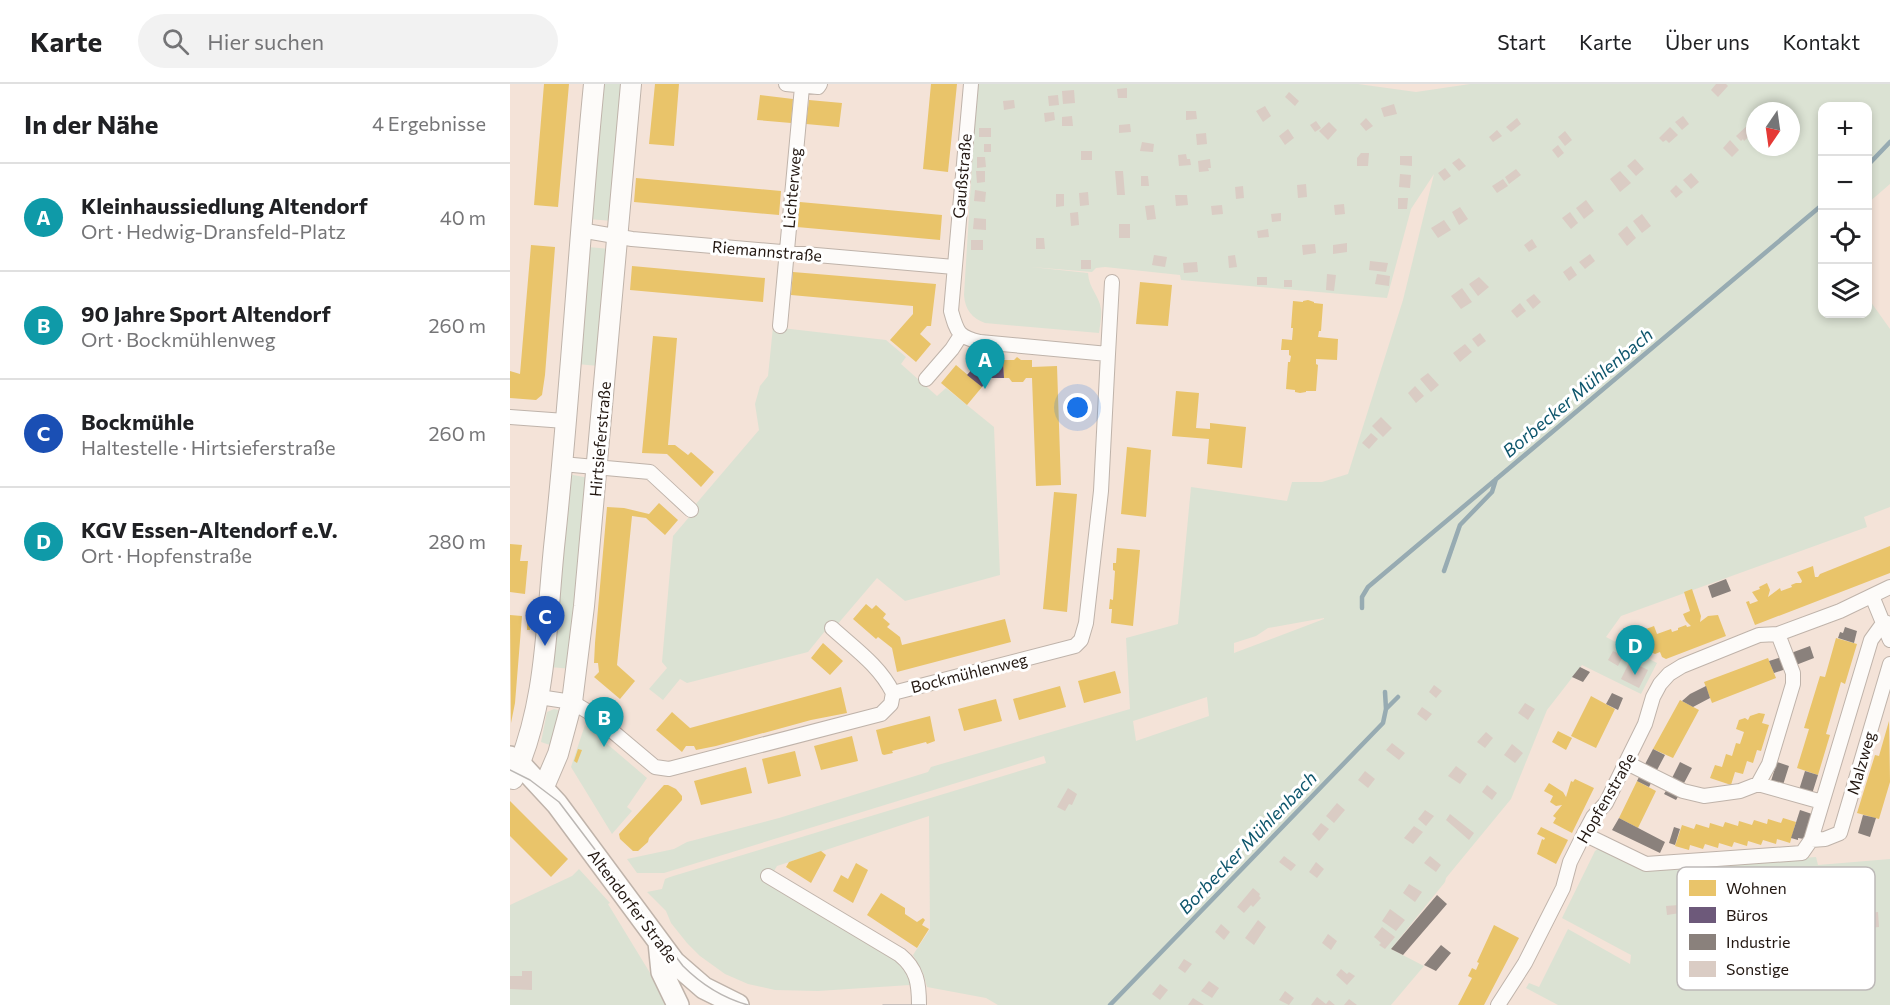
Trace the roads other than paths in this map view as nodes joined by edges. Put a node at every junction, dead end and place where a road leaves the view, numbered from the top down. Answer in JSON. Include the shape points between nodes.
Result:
{"nodes":[{"id":1,"x":594,"y":84,"type":"edge"},
{"id":2,"x":631,"y":84,"type":"edge"},
{"id":3,"x":786,"y":84,"type":"edge"},
{"id":4,"x":820,"y":84,"type":"edge"},
{"id":5,"x":971,"y":84,"type":"edge"},
{"id":6,"x":802,"y":87,"type":"junction"},
{"id":7,"x":580,"y":230,"type":"junction"},
{"id":8,"x":618,"y":236,"type":"junction"},
{"id":9,"x":787,"y":253,"type":"junction"},
{"id":10,"x":954,"y":267,"type":"junction"},
{"id":11,"x":1112,"y":282,"type":"dead end"},
{"id":12,"x":780,"y":326,"type":"dead end"},
{"id":13,"x":961,"y":335,"type":"junction"},
{"id":14,"x":1108,"y":354,"type":"junction"},
{"id":15,"x":926,"y":380,"type":"dead end"},
{"id":16,"x":510,"y":417,"type":"edge"},
{"id":17,"x":566,"y":421,"type":"junction"},
{"id":18,"x":562,"y":464,"type":"junction"},
{"id":19,"x":597,"y":468,"type":"junction"},
{"id":20,"x":692,"y":510,"type":"dead end"},
{"id":21,"x":1890,"y":587,"type":"edge"},
{"id":22,"x":1872,"y":596,"type":"junction"},
{"id":23,"x":1887,"y":623,"type":"edge"},
{"id":24,"x":832,"y":628,"type":"dead end"},
{"id":25,"x":1778,"y":634,"type":"junction"},
{"id":26,"x":1890,"y":640,"type":"edge"},
{"id":27,"x":1890,"y":664,"type":"edge"},
{"id":28,"x":893,"y":693,"type":"junction"},
{"id":29,"x":538,"y":696,"type":"junction"},
{"id":30,"x":572,"y":702,"type":"junction"},
{"id":31,"x":1627,"y":763,"type":"junction"},
{"id":32,"x":513,"y":769,"type":"edge"},
{"id":33,"x":1758,"y":784,"type":"junction"},
{"id":34,"x":543,"y":789,"type":"junction"},
{"id":35,"x":1822,"y":802,"type":"junction"},
{"id":36,"x":1584,"y":834,"type":"junction"},
{"id":37,"x":1811,"y":840,"type":"junction"},
{"id":38,"x":768,"y":876,"type":"dead end"},
{"id":39,"x":659,"y":942,"type":"junction"},
{"id":40,"x":715,"y":1000,"type":"edge"},
{"id":41,"x":678,"y":1005,"type":"edge"},
{"id":42,"x":738,"y":1005,"type":"edge"},
{"id":43,"x":919,"y":1005,"type":"edge"},
{"id":44,"x":1498,"y":1005,"type":"edge"}],
"edges":[{"from":1,"to":7,"type":"main road"},
{"from":2,"to":8,"type":"main road","name":"Hirtsieferstraße"},
{"from":3,"to":6,"type":"street"},
{"from":4,"to":6,"type":"street"},
{"from":5,"to":10,"type":"street","name":"Gaußstraße"},
{"from":6,"to":9,"type":"street","name":"Lichterweg"},
{"from":7,"to":8,"type":"street","name":"Riemannstraße"},
{"from":7,"to":17,"type":"main road"},
{"from":8,"to":9,"type":"street","name":"Riemannstraße"},
{"from":8,"to":19,"type":"main road","name":"Hirtsieferstraße"},
{"from":9,"to":10,"type":"street","name":"Riemannstraße"},
{"from":9,"to":12,"type":"street","name":"Lichterweg"},
{"from":10,"to":13,"type":"street","name":"Gaußstraße","via":[[951,311]]},
{"from":11,"to":14,"type":"street","name":"Bockmühlenweg"},
{"from":13,"to":14,"type":"street","via":[[980,342]]},
{"from":13,"to":15,"type":"street"},
{"from":14,"to":28,"type":"street","name":"Bockmühlenweg","via":[[1101,491],[1081,640],[1075,646]]},
{"from":16,"to":17,"type":"street"},
{"from":17,"to":18,"type":"main road"},
{"from":18,"to":19,"type":"street"},
{"from":18,"to":29,"type":"main road"},
{"from":19,"to":20,"type":"street","via":[[650,472]]},
{"from":19,"to":30,"type":"main road","name":"Hirtsieferstraße"},
{"from":21,"to":22,"type":"street","name":"Hopfenstraße"},
{"from":22,"to":23,"type":"street"},
{"from":22,"to":25,"type":"street","name":"Hopfenstraße"},
{"from":23,"to":26,"type":"street"},
{"from":23,"to":35,"type":"street","name":"Malzweg","via":[[1871,640]]},
{"from":24,"to":28,"type":"street","via":[[876,668]]},
{"from":25,"to":31,"type":"street","name":"Hopfenstraße","via":[[1759,635],[1669,674],[1653,697]]},
{"from":25,"to":33,"type":"street","via":[[1793,673],[1793,684],[1769,764]]},
{"from":27,"to":37,"type":"street","name":"Malzweg","via":[[1840,833]]},
{"from":28,"to":30,"type":"street","name":"Bockmühlenweg","via":[[891,704],[881,714],[669,770],[655,767]]},
{"from":29,"to":30,"type":"street","name":"Bockmühlenweg"},
{"from":29,"to":32,"type":"main road","via":[[531,736]]},
{"from":30,"to":34,"type":"main road","name":"Hirtsieferstraße","via":[[558,754]]},
{"from":31,"to":33,"type":"street","via":[[1683,791],[1704,796]]},
{"from":31,"to":36,"type":"street","name":"Hopfenstraße"},
{"from":32,"to":34,"type":"main road","name":"Altendorfer Straße"},
{"from":33,"to":35,"type":"street","name":"Malzweg"},
{"from":34,"to":39,"type":"main road","name":"Altendorfer Straße"},
{"from":35,"to":37,"type":"street","name":"Malzweg"},
{"from":36,"to":37,"type":"street","name":"Malzweg","via":[[1646,864],[1802,853]]},
{"from":36,"to":44,"type":"street","name":"Hopfenstraße","via":[[1545,924]]},
{"from":38,"to":43,"type":"street","via":[[900,955],[916,976]]},
{"from":39,"to":40,"type":"main road","name":"Altendorfer Straße","via":[[682,971]]},
{"from":39,"to":41,"type":"main road","via":[[662,972]]},
{"from":40,"to":42,"type":"main road","name":"Altendorfer Straße"}]}
